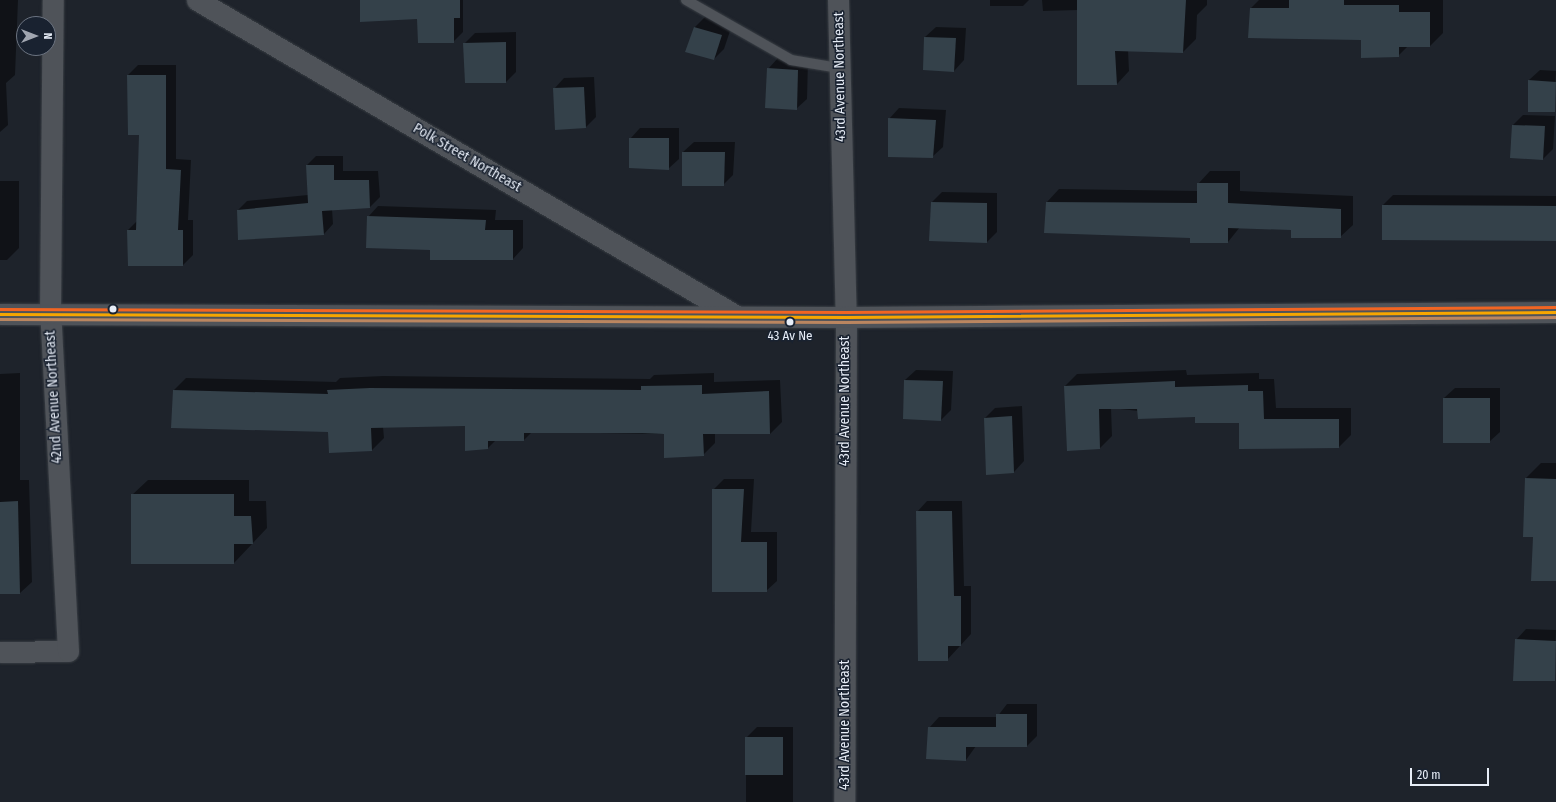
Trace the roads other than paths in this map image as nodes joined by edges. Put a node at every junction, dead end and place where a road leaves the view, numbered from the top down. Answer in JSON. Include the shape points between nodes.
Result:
{"nodes":[{"id":1,"x":53,"y":0,"type":"edge"},
{"id":2,"x":197,"y":0,"type":"edge"},
{"id":3,"x":686,"y":0,"type":"edge"},
{"id":4,"x":838,"y":0,"type":"edge"},
{"id":5,"x":839,"y":68,"type":"junction"},
{"id":6,"x":1556,"y":312,"type":"edge"},
{"id":7,"x":50,"y":313,"type":"junction"},
{"id":8,"x":0,"y":314,"type":"edge"},
{"id":9,"x":736,"y":316,"type":"junction"},
{"id":10,"x":846,"y":317,"type":"junction"},
{"id":11,"x":0,"y":652,"type":"edge"},
{"id":12,"x":844,"y":802,"type":"edge"}],
"edges":[{"from":1,"to":7,"type":"street","name":"42nd Avenue Northeast"},
{"from":2,"to":9,"type":"street","name":"Polk Street Northeast"},
{"from":3,"to":5,"type":"lane","via":[[791,60]]},
{"from":4,"to":5,"type":"street","name":"43rd Avenue Northeast"},
{"from":5,"to":10,"type":"street","name":"43rd Avenue Northeast"},
{"from":6,"to":10,"type":"street"},
{"from":7,"to":8,"type":"street"},
{"from":7,"to":9,"type":"street"},
{"from":7,"to":11,"type":"street","name":"42nd Avenue Northeast","via":[[68,651]]},
{"from":9,"to":10,"type":"street"},
{"from":10,"to":12,"type":"street","name":"43rd Avenue Northeast"}]}
